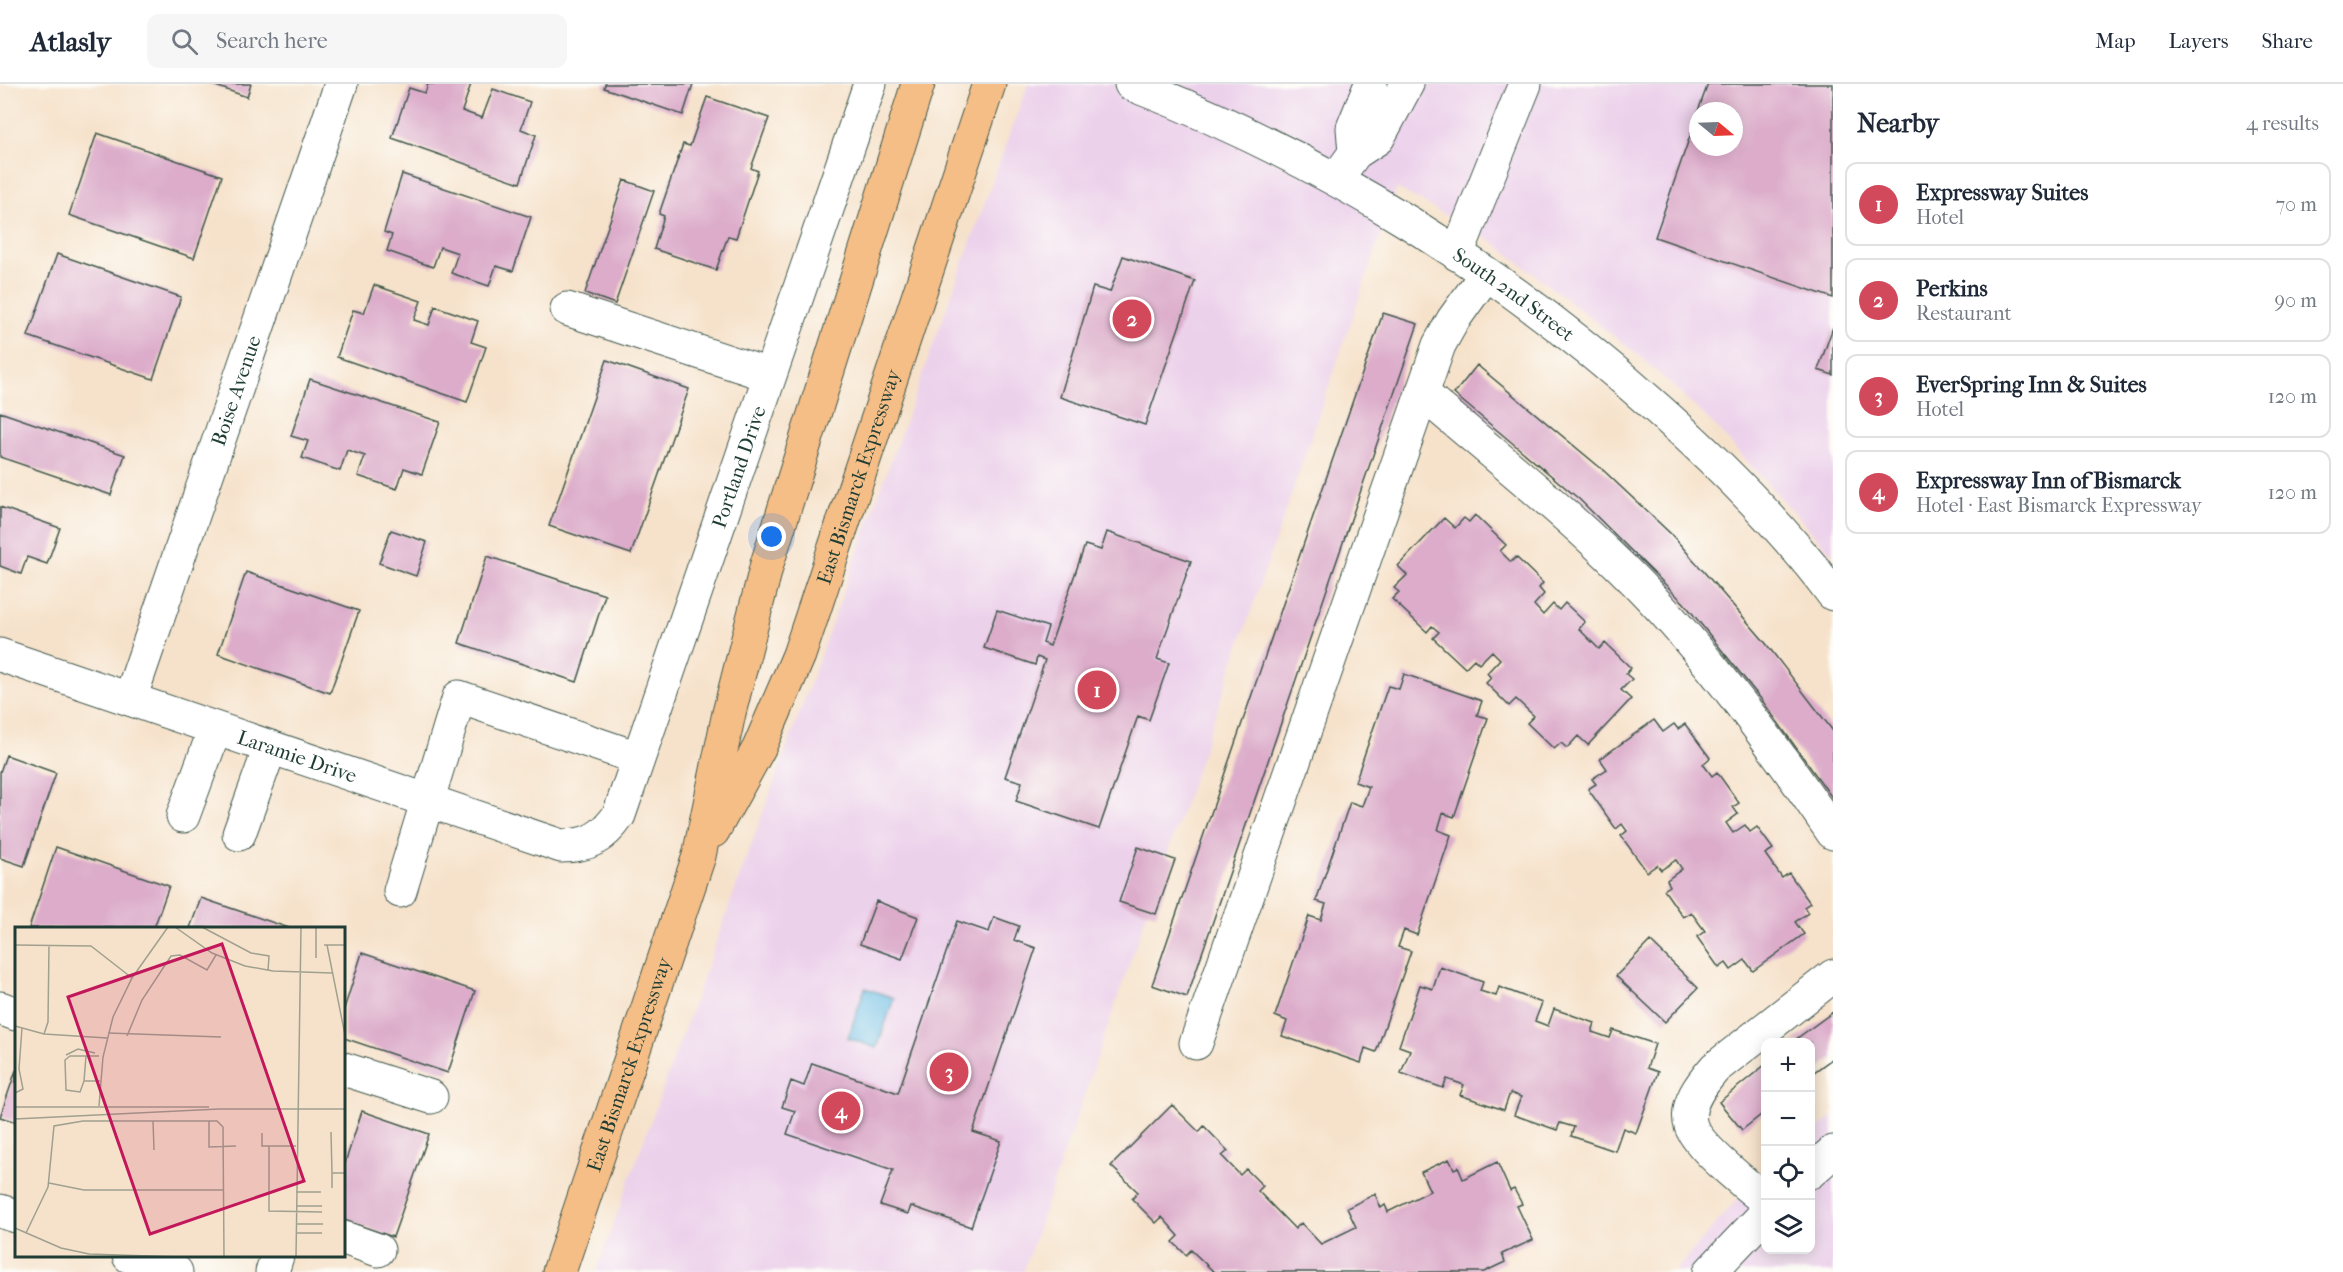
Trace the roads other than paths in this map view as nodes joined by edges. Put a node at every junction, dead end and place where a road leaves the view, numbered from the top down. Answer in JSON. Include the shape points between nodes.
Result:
{"nodes":[{"id":1,"x":341,"y":84,"type":"edge"},
{"id":2,"x":870,"y":84,"type":"edge"},
{"id":3,"x":918,"y":84,"type":"edge"},
{"id":4,"x":989,"y":84,"type":"edge"},
{"id":5,"x":1131,"y":84,"type":"edge"},
{"id":6,"x":1371,"y":84,"type":"edge"},
{"id":7,"x":1390,"y":84,"type":"edge"},
{"id":8,"x":1407,"y":84,"type":"edge"},
{"id":9,"x":1525,"y":84,"type":"edge"},
{"id":10,"x":1176,"y":92,"type":"edge"},
{"id":11,"x":1346,"y":166,"type":"junction"},
{"id":12,"x":1457,"y":254,"type":"junction"},
{"id":13,"x":1486,"y":274,"type":"junction"},
{"id":14,"x":567,"y":309,"type":"dead end"},
{"id":15,"x":769,"y":375,"type":"junction"},
{"id":16,"x":1422,"y":393,"type":"junction"},
{"id":17,"x":1823,"y":559,"type":"edge"},
{"id":18,"x":1833,"y":594,"type":"edge"},
{"id":19,"x":0,"y":655,"type":"edge"},
{"id":20,"x":130,"y":699,"type":"junction"},
{"id":21,"x":215,"y":729,"type":"junction"},
{"id":22,"x":270,"y":748,"type":"junction"},
{"id":23,"x":638,"y":758,"type":"junction"},
{"id":24,"x":428,"y":802,"type":"junction"},
{"id":25,"x":183,"y":816,"type":"dead end"},
{"id":26,"x":239,"y":834,"type":"dead end"},
{"id":27,"x":1833,"y":834,"type":"edge"},
{"id":28,"x":596,"y":840,"type":"joint"},
{"id":29,"x":699,"y":856,"type":"junction"},
{"id":30,"x":400,"y":891,"type":"dead end"},
{"id":31,"x":1833,"y":976,"type":"edge"},
{"id":32,"x":0,"y":1008,"type":"edge"},
{"id":33,"x":15,"y":1014,"type":"edge"},
{"id":34,"x":1196,"y":1043,"type":"dead end"},
{"id":35,"x":345,"y":1069,"type":"edge"},
{"id":36,"x":431,"y":1097,"type":"dead end"},
{"id":37,"x":1833,"y":1152,"type":"edge"},
{"id":38,"x":1815,"y":1168,"type":"edge"},
{"id":39,"x":1765,"y":1200,"type":"edge"},
{"id":40,"x":0,"y":1211,"type":"edge"},
{"id":41,"x":15,"y":1216,"type":"edge"},
{"id":42,"x":1761,"y":1218,"type":"edge"},
{"id":43,"x":345,"y":1238,"type":"edge"},
{"id":44,"x":378,"y":1250,"type":"dead end"},
{"id":45,"x":132,"y":1257,"type":"edge"},
{"id":46,"x":277,"y":1257,"type":"edge"},
{"id":47,"x":176,"y":1272,"type":"edge"},
{"id":48,"x":272,"y":1272,"type":"edge"},
{"id":49,"x":559,"y":1272,"type":"edge"},
{"id":50,"x":1710,"y":1272,"type":"edge"}],
"edges":[{"from":1,"to":20,"type":"street","name":"Boise Avenue"},
{"from":2,"to":15,"type":"street","name":"Portland Drive"},
{"from":3,"to":29,"type":"main road","name":"East Bismarck Expressway","via":[[767,564],[729,713]]},
{"from":4,"to":29,"type":"main road","name":"East Bismarck Expressway","via":[[799,654],[759,748]]},
{"from":5,"to":10,"type":"street","name":"South 2nd Street"},
{"from":6,"to":11,"type":"street","via":[[1353,128]]},
{"from":7,"to":11,"type":"street"},
{"from":8,"to":11,"type":"street","via":[[1378,138]]},
{"from":9,"to":12,"type":"street"},
{"from":10,"to":11,"type":"street","name":"South 2nd Street"},
{"from":11,"to":12,"type":"street","name":"South 2nd Street"},
{"from":12,"to":13,"type":"street","name":"South 2nd Street"},
{"from":13,"to":16,"type":"street","via":[[1439,345]]},
{"from":13,"to":17,"type":"street","name":"South 2nd Street","via":[[1588,348],[1680,429],[1770,518]]},
{"from":14,"to":15,"type":"street"},
{"from":15,"to":23,"type":"street","name":"Portland Drive"},
{"from":16,"to":27,"type":"street","via":[[1603,549],[1638,584],[1733,695]]},
{"from":16,"to":34,"type":"street"},
{"from":17,"to":18,"type":"street","name":"South 2nd Street"},
{"from":19,"to":20,"type":"street","name":"Laramie Drive"},
{"from":20,"to":21,"type":"street","name":"Laramie Drive"},
{"from":21,"to":22,"type":"street","name":"Laramie Drive"},
{"from":21,"to":25,"type":"street"},
{"from":22,"to":24,"type":"street","name":"Laramie Drive"},
{"from":22,"to":26,"type":"street"},
{"from":23,"to":24,"type":"street","via":[[459,698]]},
{"from":23,"to":28,"type":"street","name":"Portland Drive","via":[[619,815]]},
{"from":24,"to":28,"type":"street","name":"Laramie Drive","via":[[561,846]]},
{"from":24,"to":30,"type":"street"},
{"from":29,"to":49,"type":"main road","name":"East Bismarck Expressway"},
{"from":31,"to":39,"type":"street","via":[[1715,1068],[1691,1105],[1690,1125],[1701,1143]]},
{"from":32,"to":33,"type":"street"},
{"from":35,"to":36,"type":"street"},
{"from":37,"to":38,"type":"street"},
{"from":40,"to":41,"type":"street"},
{"from":42,"to":50,"type":"street"},
{"from":43,"to":44,"type":"street"},
{"from":45,"to":47,"type":"street"},
{"from":46,"to":48,"type":"street"}]}
